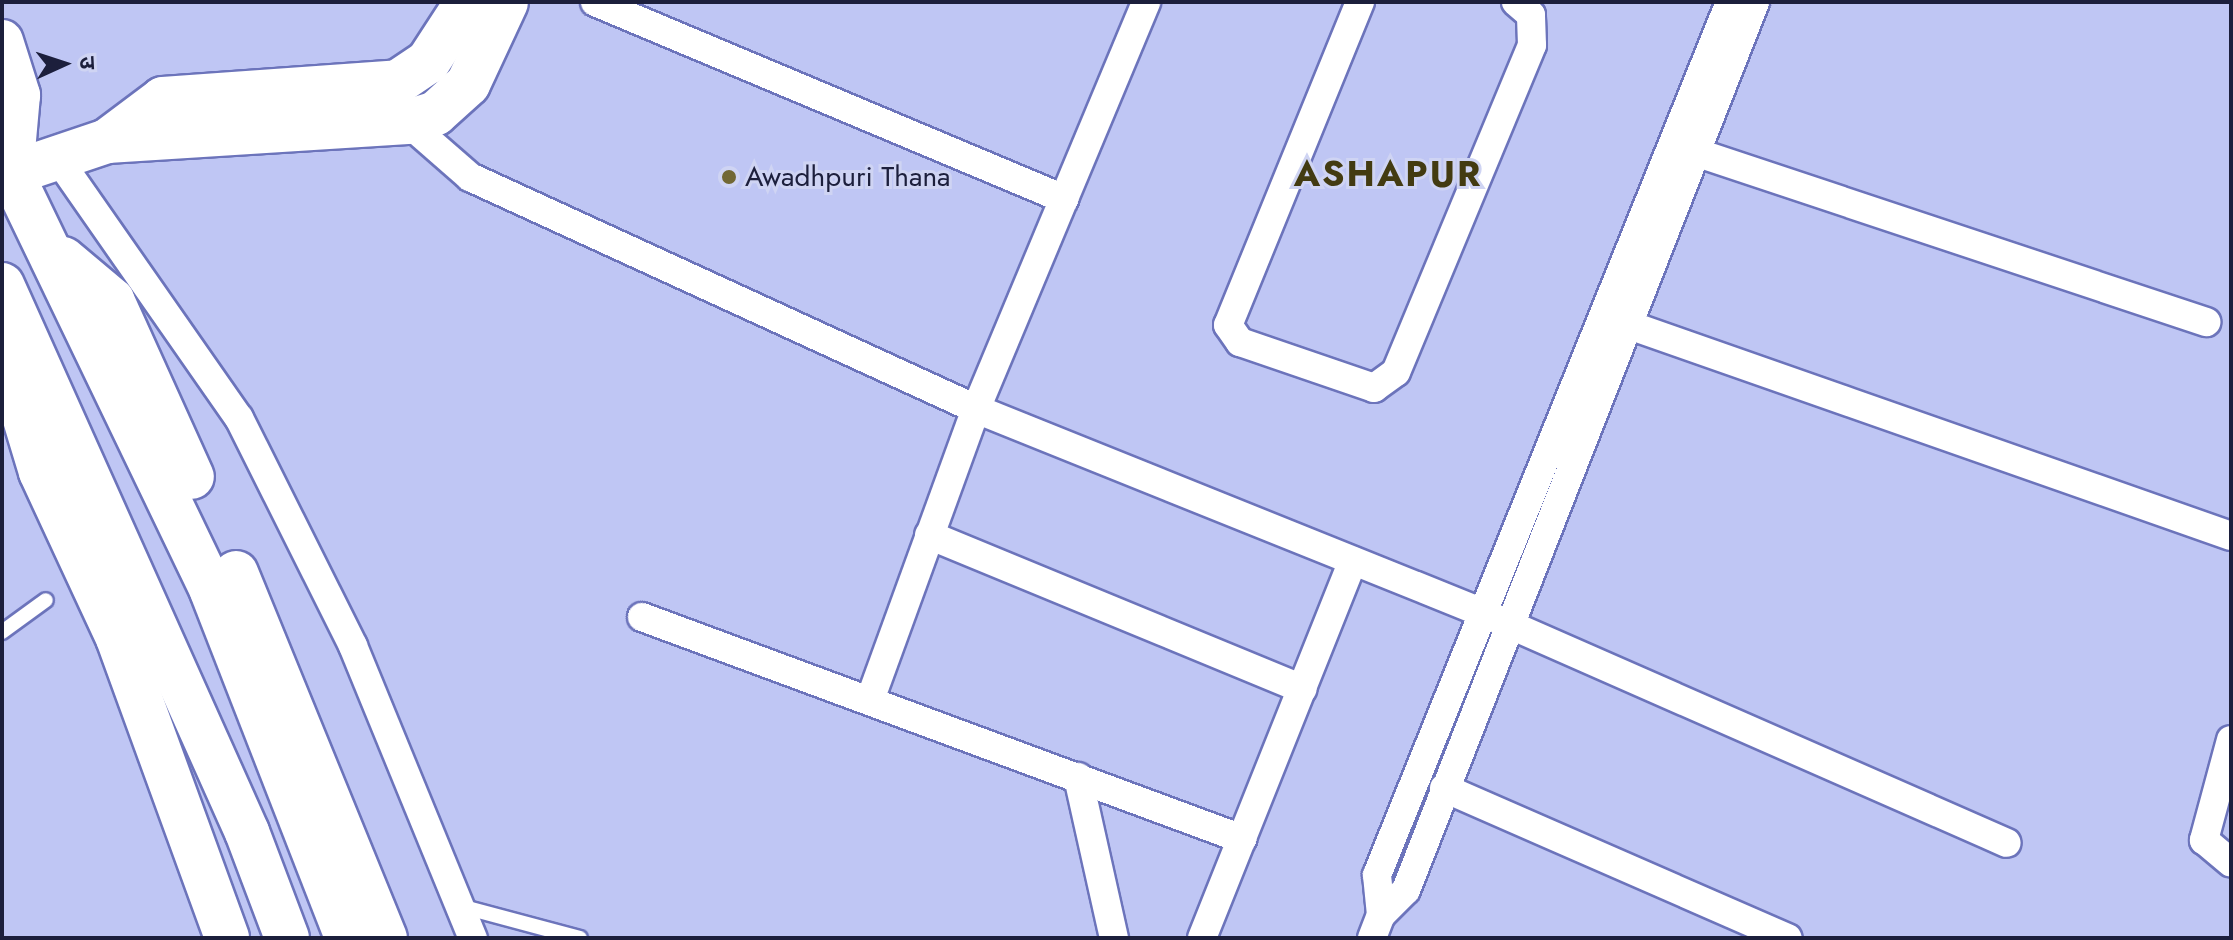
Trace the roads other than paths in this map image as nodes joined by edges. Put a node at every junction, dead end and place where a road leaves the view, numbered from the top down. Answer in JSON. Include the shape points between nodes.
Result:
{"nodes":[{"id":1,"x":467,"y":2,"type":"edge"},
{"id":2,"x":506,"y":2,"type":"edge"},
{"id":3,"x":595,"y":2,"type":"edge"},
{"id":4,"x":1146,"y":2,"type":"edge"},
{"id":5,"x":1360,"y":2,"type":"edge"},
{"id":6,"x":1516,"y":2,"type":"edge"},
{"id":7,"x":1730,"y":2,"type":"edge"},
{"id":8,"x":1755,"y":2,"type":"edge"},
{"id":9,"x":2,"y":41,"type":"edge"},
{"id":10,"x":407,"y":122,"type":"junction"},
{"id":11,"x":107,"y":141,"type":"junction"},
{"id":12,"x":1695,"y":152,"type":"junction"},
{"id":13,"x":56,"y":156,"type":"junction"},
{"id":14,"x":7,"y":163,"type":"edge"},
{"id":15,"x":1064,"y":199,"type":"junction"},
{"id":16,"x":52,"y":250,"type":"junction"},
{"id":17,"x":8,"y":300,"type":"edge"},
{"id":18,"x":1612,"y":319,"type":"junction"},
{"id":19,"x":2206,"y":322,"type":"dead end"},
{"id":20,"x":976,"y":409,"type":"junction"},
{"id":21,"x":929,"y":535,"type":"junction"},
{"id":22,"x":2231,"y":536,"type":"edge"},
{"id":23,"x":1353,"y":561,"type":"junction"},
{"id":24,"x":46,"y":600,"type":"dead end"},
{"id":25,"x":642,"y":617,"type":"dead end"},
{"id":26,"x":1494,"y":617,"type":"junction"},
{"id":27,"x":2,"y":632,"type":"edge"},
{"id":28,"x":1302,"y":689,"type":"junction"},
{"id":29,"x":870,"y":700,"type":"junction"},
{"id":30,"x":2231,"y":740,"type":"edge"},
{"id":31,"x":1078,"y":777,"type":"junction"},
{"id":32,"x":1444,"y":788,"type":"junction"},
{"id":33,"x":1242,"y":839,"type":"junction"},
{"id":34,"x":2007,"y":843,"type":"dead end"},
{"id":35,"x":2231,"y":863,"type":"edge"},
{"id":36,"x":464,"y":907,"type":"junction"},
{"id":37,"x":1376,"y":926,"type":"edge"},
{"id":38,"x":227,"y":938,"type":"edge"},
{"id":39,"x":287,"y":938,"type":"edge"},
{"id":40,"x":347,"y":938,"type":"edge"},
{"id":41,"x":385,"y":938,"type":"edge"},
{"id":42,"x":473,"y":938,"type":"edge"},
{"id":43,"x":580,"y":938,"type":"edge"},
{"id":44,"x":1114,"y":938,"type":"edge"},
{"id":45,"x":1202,"y":938,"type":"edge"},
{"id":46,"x":1788,"y":938,"type":"edge"}],
"edges":[{"from":1,"to":11,"type":"main road","via":[[428,62],[398,82],[163,99]]},
{"from":2,"to":10,"type":"main road","via":[[454,101]]},
{"from":3,"to":15,"type":"street"},
{"from":4,"to":15,"type":"street"},
{"from":5,"to":6,"type":"street","via":[[1228,325],[1240,342],[1374,388],[1396,372],[1532,45],[1531,15]]},
{"from":7,"to":18,"type":"street"},
{"from":8,"to":12,"type":"street"},
{"from":9,"to":14,"type":"street","via":[[19,95]]},
{"from":10,"to":11,"type":"main road"},
{"from":10,"to":20,"type":"street","via":[[470,177]]},
{"from":11,"to":13,"type":"main road"},
{"from":12,"to":18,"type":"street"},
{"from":12,"to":19,"type":"street"},
{"from":13,"to":14,"type":"main road"},
{"from":13,"to":36,"type":"street","via":[[239,418],[353,646]]},
{"from":14,"to":16,"type":"main road"},
{"from":15,"to":20,"type":"street"},
{"from":16,"to":40,"type":"main road","via":[[212,591]]},
{"from":16,"to":41,"type":"main road","via":[[112,300],[274,657]]},
{"from":17,"to":38,"type":"main road","via":[[12,376],[41,472],[118,638]]},
{"from":17,"to":39,"type":"main road","via":[[241,817]]},
{"from":18,"to":22,"type":"street"},
{"from":18,"to":26,"type":"street"},
{"from":20,"to":21,"type":"street"},
{"from":20,"to":23,"type":"street"},
{"from":21,"to":28,"type":"street"},
{"from":21,"to":29,"type":"street"},
{"from":23,"to":26,"type":"street"},
{"from":23,"to":28,"type":"street"},
{"from":24,"to":27,"type":"lane"},
{"from":25,"to":29,"type":"street"},
{"from":26,"to":32,"type":"street"},
{"from":26,"to":34,"type":"street"},
{"from":26,"to":37,"type":"street","via":[[1377,875]]},
{"from":28,"to":33,"type":"street"},
{"from":29,"to":31,"type":"street"},
{"from":30,"to":35,"type":"street","via":[[2204,819],[2212,853]]},
{"from":31,"to":33,"type":"street"},
{"from":31,"to":44,"type":"street"},
{"from":32,"to":37,"type":"street","via":[[1406,890]]},
{"from":32,"to":46,"type":"street"},
{"from":33,"to":45,"type":"street"},
{"from":36,"to":42,"type":"street"},
{"from":36,"to":43,"type":"lane"}]}
